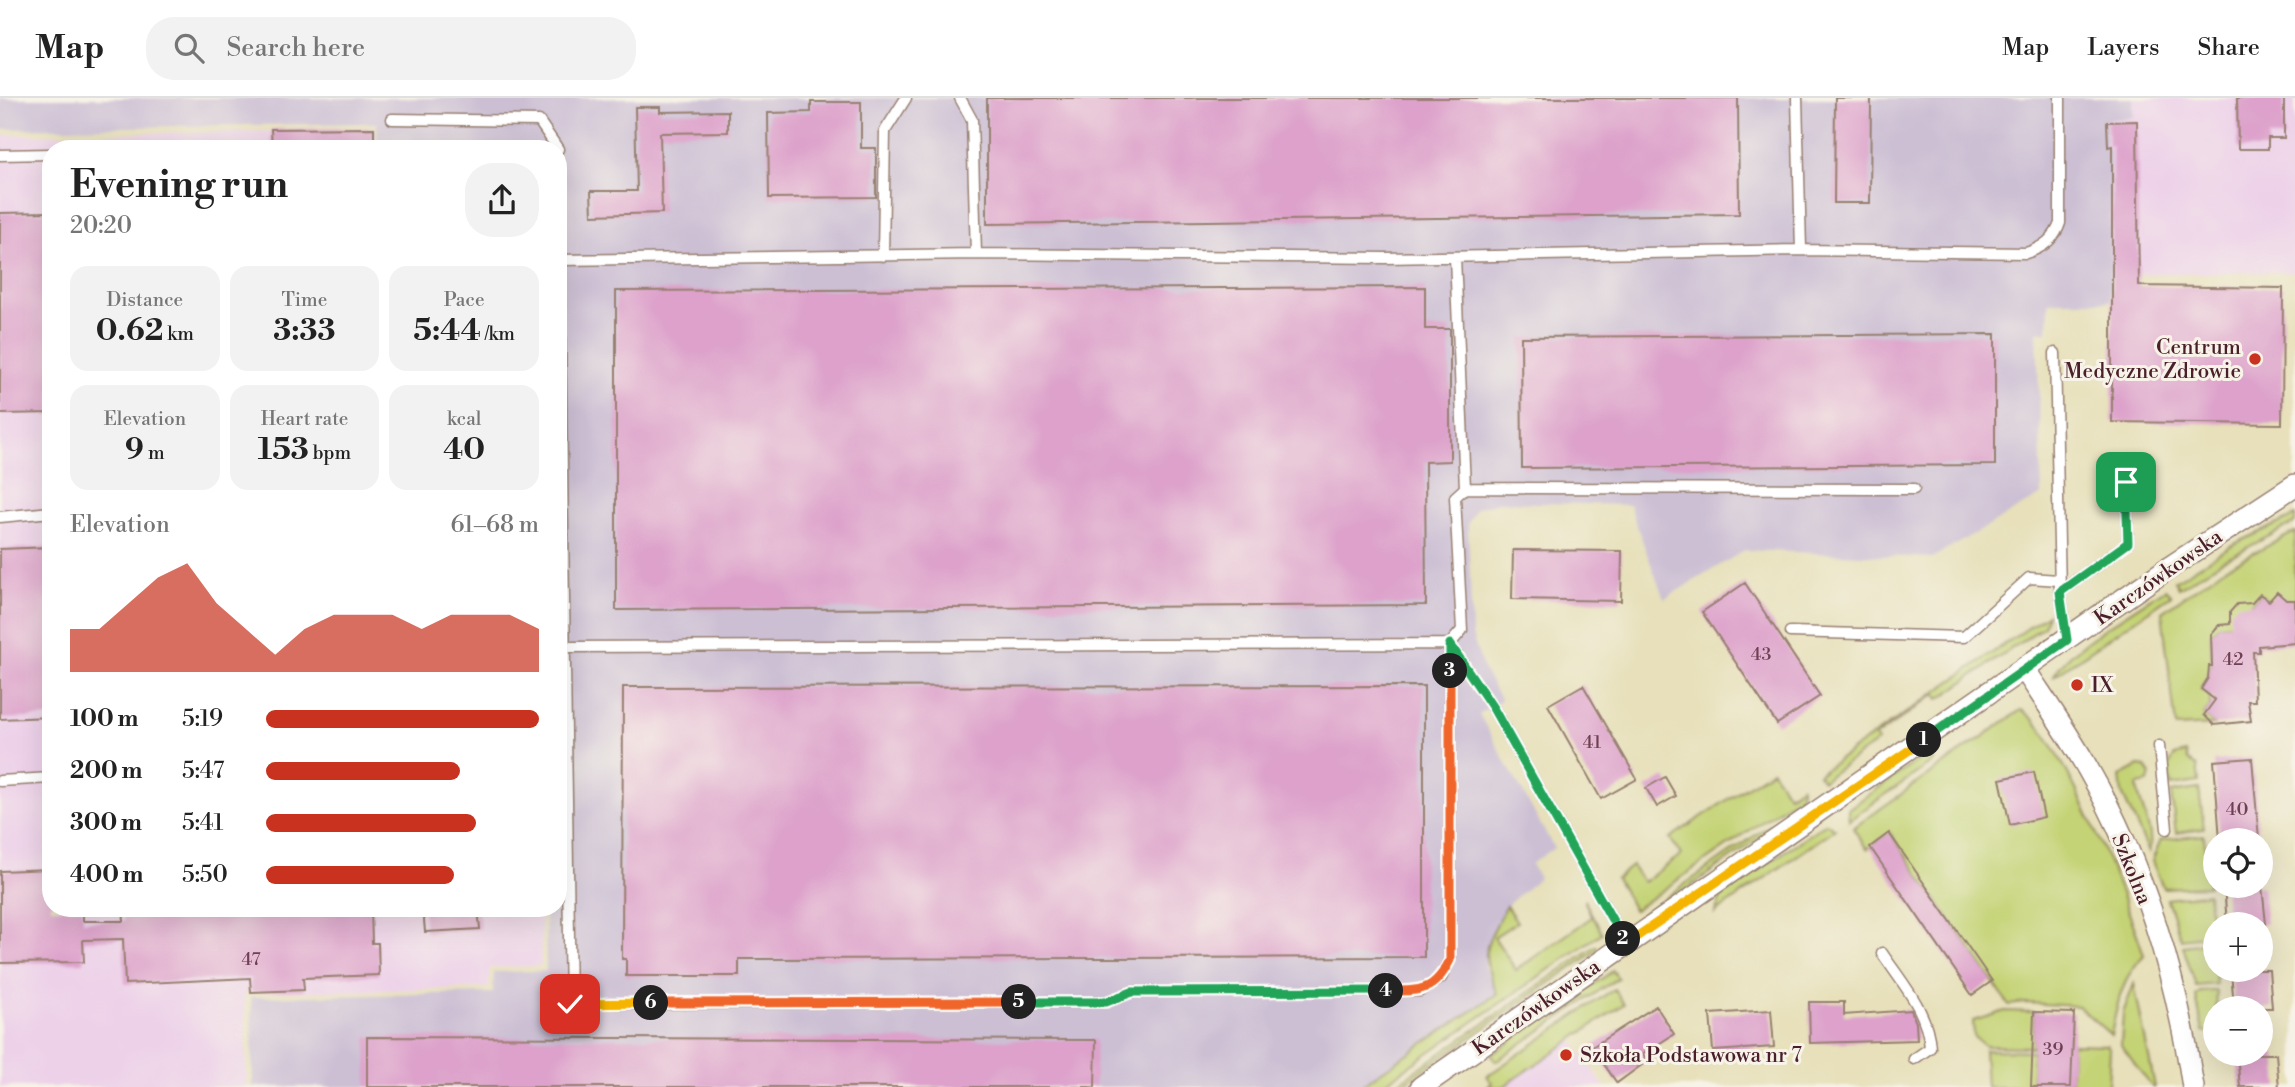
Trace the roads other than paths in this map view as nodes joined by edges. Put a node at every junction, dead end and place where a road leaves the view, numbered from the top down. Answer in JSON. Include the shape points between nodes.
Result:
{"nodes":[{"id":1,"x":905,"y":98,"type":"edge"},
{"id":2,"x":960,"y":98,"type":"edge"},
{"id":3,"x":1797,"y":98,"type":"edge"},
{"id":4,"x":2060,"y":98,"type":"edge"},
{"id":5,"x":392,"y":119,"type":"dead end"},
{"id":6,"x":552,"y":140,"type":"edge"},
{"id":7,"x":42,"y":153,"type":"edge"},
{"id":8,"x":0,"y":155,"type":"edge"},
{"id":9,"x":1801,"y":250,"type":"junction"},
{"id":10,"x":976,"y":254,"type":"junction"},
{"id":11,"x":883,"y":256,"type":"junction"},
{"id":12,"x":1455,"y":257,"type":"junction"},
{"id":13,"x":567,"y":260,"type":"edge"},
{"id":14,"x":2055,"y":353,"type":"dead end"},
{"id":15,"x":2126,"y":482,"type":"dead end"},
{"id":16,"x":2295,"y":485,"type":"edge"},
{"id":17,"x":1465,"y":488,"type":"junction"},
{"id":18,"x":1914,"y":489,"type":"dead end"},
{"id":19,"x":2295,"y":495,"type":"edge"},
{"id":20,"x":42,"y":513,"type":"edge"},
{"id":21,"x":0,"y":517,"type":"edge"},
{"id":22,"x":2238,"y":521,"type":"junction"},
{"id":23,"x":2059,"y":580,"type":"junction"},
{"id":24,"x":2060,"y":592,"type":"junction"},
{"id":25,"x":1790,"y":632,"type":"dead end"},
{"id":26,"x":2067,"y":640,"type":"junction"},
{"id":27,"x":1450,"y":644,"type":"junction"},
{"id":28,"x":567,"y":647,"type":"edge"},
{"id":29,"x":2025,"y":670,"type":"junction"},
{"id":30,"x":2159,"y":746,"type":"dead end"},
{"id":31,"x":42,"y":779,"type":"edge"},
{"id":32,"x":0,"y":781,"type":"edge"},
{"id":33,"x":567,"y":790,"type":"edge"},
{"id":34,"x":2167,"y":829,"type":"dead end"},
{"id":35,"x":1626,"y":944,"type":"junction"},
{"id":36,"x":1882,"y":953,"type":"dead end"},
{"id":37,"x":1914,"y":1059,"type":"dead end"},
{"id":38,"x":1421,"y":1087,"type":"edge"},
{"id":39,"x":2193,"y":1087,"type":"edge"}],
"edges":[{"from":1,"to":11,"type":"lane","via":[[885,131]]},
{"from":2,"to":10,"type":"lane","via":[[972,120]]},
{"from":3,"to":9,"type":"lane"},
{"from":4,"to":9,"type":"lane","via":[[2060,223],[2046,244],[2026,253]]},
{"from":5,"to":6,"type":"lane","via":[[539,121]]},
{"from":7,"to":8,"type":"lane"},
{"from":9,"to":12,"type":"lane"},
{"from":10,"to":11,"type":"lane"},
{"from":10,"to":12,"type":"lane"},
{"from":11,"to":13,"type":"lane"},
{"from":12,"to":17,"type":"lane"},
{"from":14,"to":23,"type":"lane"},
{"from":15,"to":24,"type":"lane","via":[[2128,543]]},
{"from":16,"to":22,"type":"street","name":"Karczówkowska"},
{"from":17,"to":18,"type":"lane"},
{"from":17,"to":27,"type":"lane","via":[[1455,496],[1462,630]]},
{"from":19,"to":22,"type":"street","name":"Karczówkowska"},
{"from":20,"to":21,"type":"lane"},
{"from":22,"to":26,"type":"street","name":"Karczówkowska"},
{"from":23,"to":24,"type":"lane"},
{"from":23,"to":25,"type":"lane","via":[[2029,578],[1964,637]]},
{"from":24,"to":26,"type":"lane"},
{"from":26,"to":29,"type":"street","name":"Karczówkowska"},
{"from":27,"to":28,"type":"lane"},
{"from":27,"to":33,"type":"lane","via":[[1450,960],[1441,978],[1420,991],[1132,992],[1106,1002],[570,1004]]},
{"from":27,"to":35,"type":"lane","via":[[1493,708]]},
{"from":29,"to":35,"type":"street","name":"Karczówkowska"},
{"from":29,"to":39,"type":"street","name":"Szkolna","via":[[2088,769],[2132,864],[2171,976]]},
{"from":30,"to":34,"type":"lane"},
{"from":31,"to":32,"type":"lane"},
{"from":35,"to":38,"type":"street","name":"Karczówkowska"},
{"from":36,"to":37,"type":"lane","via":[[1929,1031],[1930,1048]]}]}
